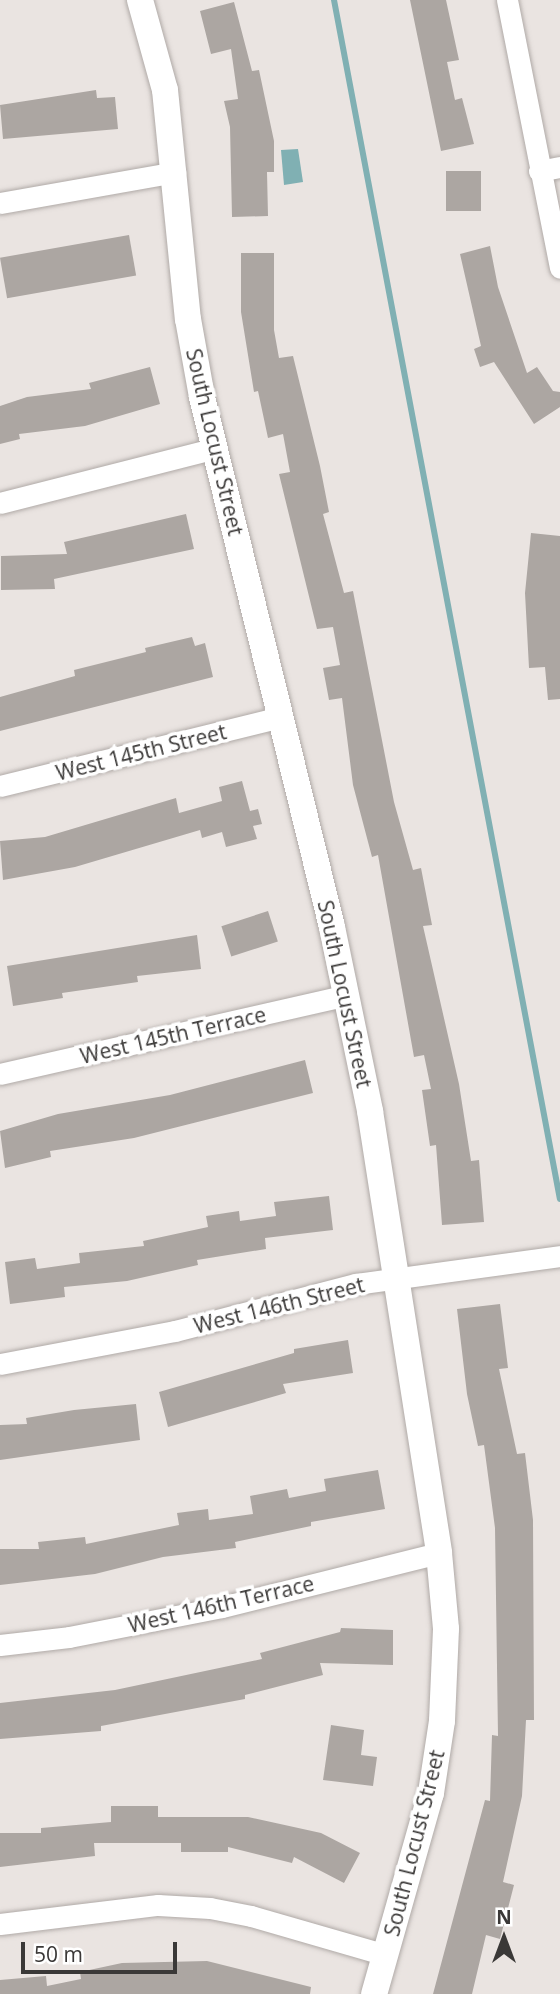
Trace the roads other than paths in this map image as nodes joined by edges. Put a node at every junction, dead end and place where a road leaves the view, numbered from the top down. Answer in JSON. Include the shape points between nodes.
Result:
{"nodes":[{"id":1,"x":140,"y":0,"type":"edge"},
{"id":2,"x":507,"y":0,"type":"edge"},
{"id":3,"x":560,"y":167,"type":"edge"},
{"id":4,"x":539,"y":171,"type":"junction"},
{"id":5,"x":175,"y":172,"type":"junction"},
{"id":6,"x":0,"y":203,"type":"edge"},
{"id":7,"x":560,"y":268,"type":"edge"},
{"id":8,"x":215,"y":448,"type":"junction"},
{"id":9,"x":0,"y":503,"type":"edge"},
{"id":10,"x":281,"y":717,"type":"junction"},
{"id":11,"x":0,"y":786,"type":"edge"},
{"id":12,"x":347,"y":995,"type":"junction"},
{"id":13,"x":0,"y":1074,"type":"edge"},
{"id":14,"x":560,"y":1256,"type":"edge"},
{"id":15,"x":395,"y":1278,"type":"junction"},
{"id":16,"x":0,"y":1364,"type":"edge"},
{"id":17,"x":439,"y":1553,"type":"junction"},
{"id":18,"x":0,"y":1645,"type":"edge"},
{"id":19,"x":0,"y":1924,"type":"edge"},
{"id":20,"x":386,"y":1955,"type":"junction"},
{"id":21,"x":374,"y":1994,"type":"edge"}],
"edges":[{"from":1,"to":5,"type":"street","name":"South Locust Street","via":[[165,90]]},
{"from":2,"to":4,"type":"street"},
{"from":3,"to":4,"type":"street"},
{"from":4,"to":7,"type":"street"},
{"from":5,"to":6,"type":"street"},
{"from":5,"to":8,"type":"street","name":"South Locust Street","via":[[188,319]]},
{"from":8,"to":9,"type":"street"},
{"from":8,"to":10,"type":"street","name":"South Locust Street"},
{"from":10,"to":11,"type":"street","name":"West 145th Street"},
{"from":10,"to":12,"type":"street","name":"South Locust Street"},
{"from":12,"to":13,"type":"street","name":"West 145th Terrace"},
{"from":12,"to":15,"type":"street","name":"South Locust Street"},
{"from":14,"to":15,"type":"street","name":"West 146th Street"},
{"from":15,"to":16,"type":"street","name":"West 146th Street","via":[[308,1294],[175,1331]]},
{"from":15,"to":17,"type":"street","name":"South Locust Street"},
{"from":17,"to":18,"type":"street","name":"West 146th Terrace","via":[[197,1612]]},
{"from":17,"to":20,"type":"street","name":"South Locust Street","via":[[446,1629],[442,1721],[431,1793]]},
{"from":19,"to":20,"type":"street","via":[[158,1905],[210,1908]]},
{"from":20,"to":21,"type":"street","name":"South Locust Street"}]}
